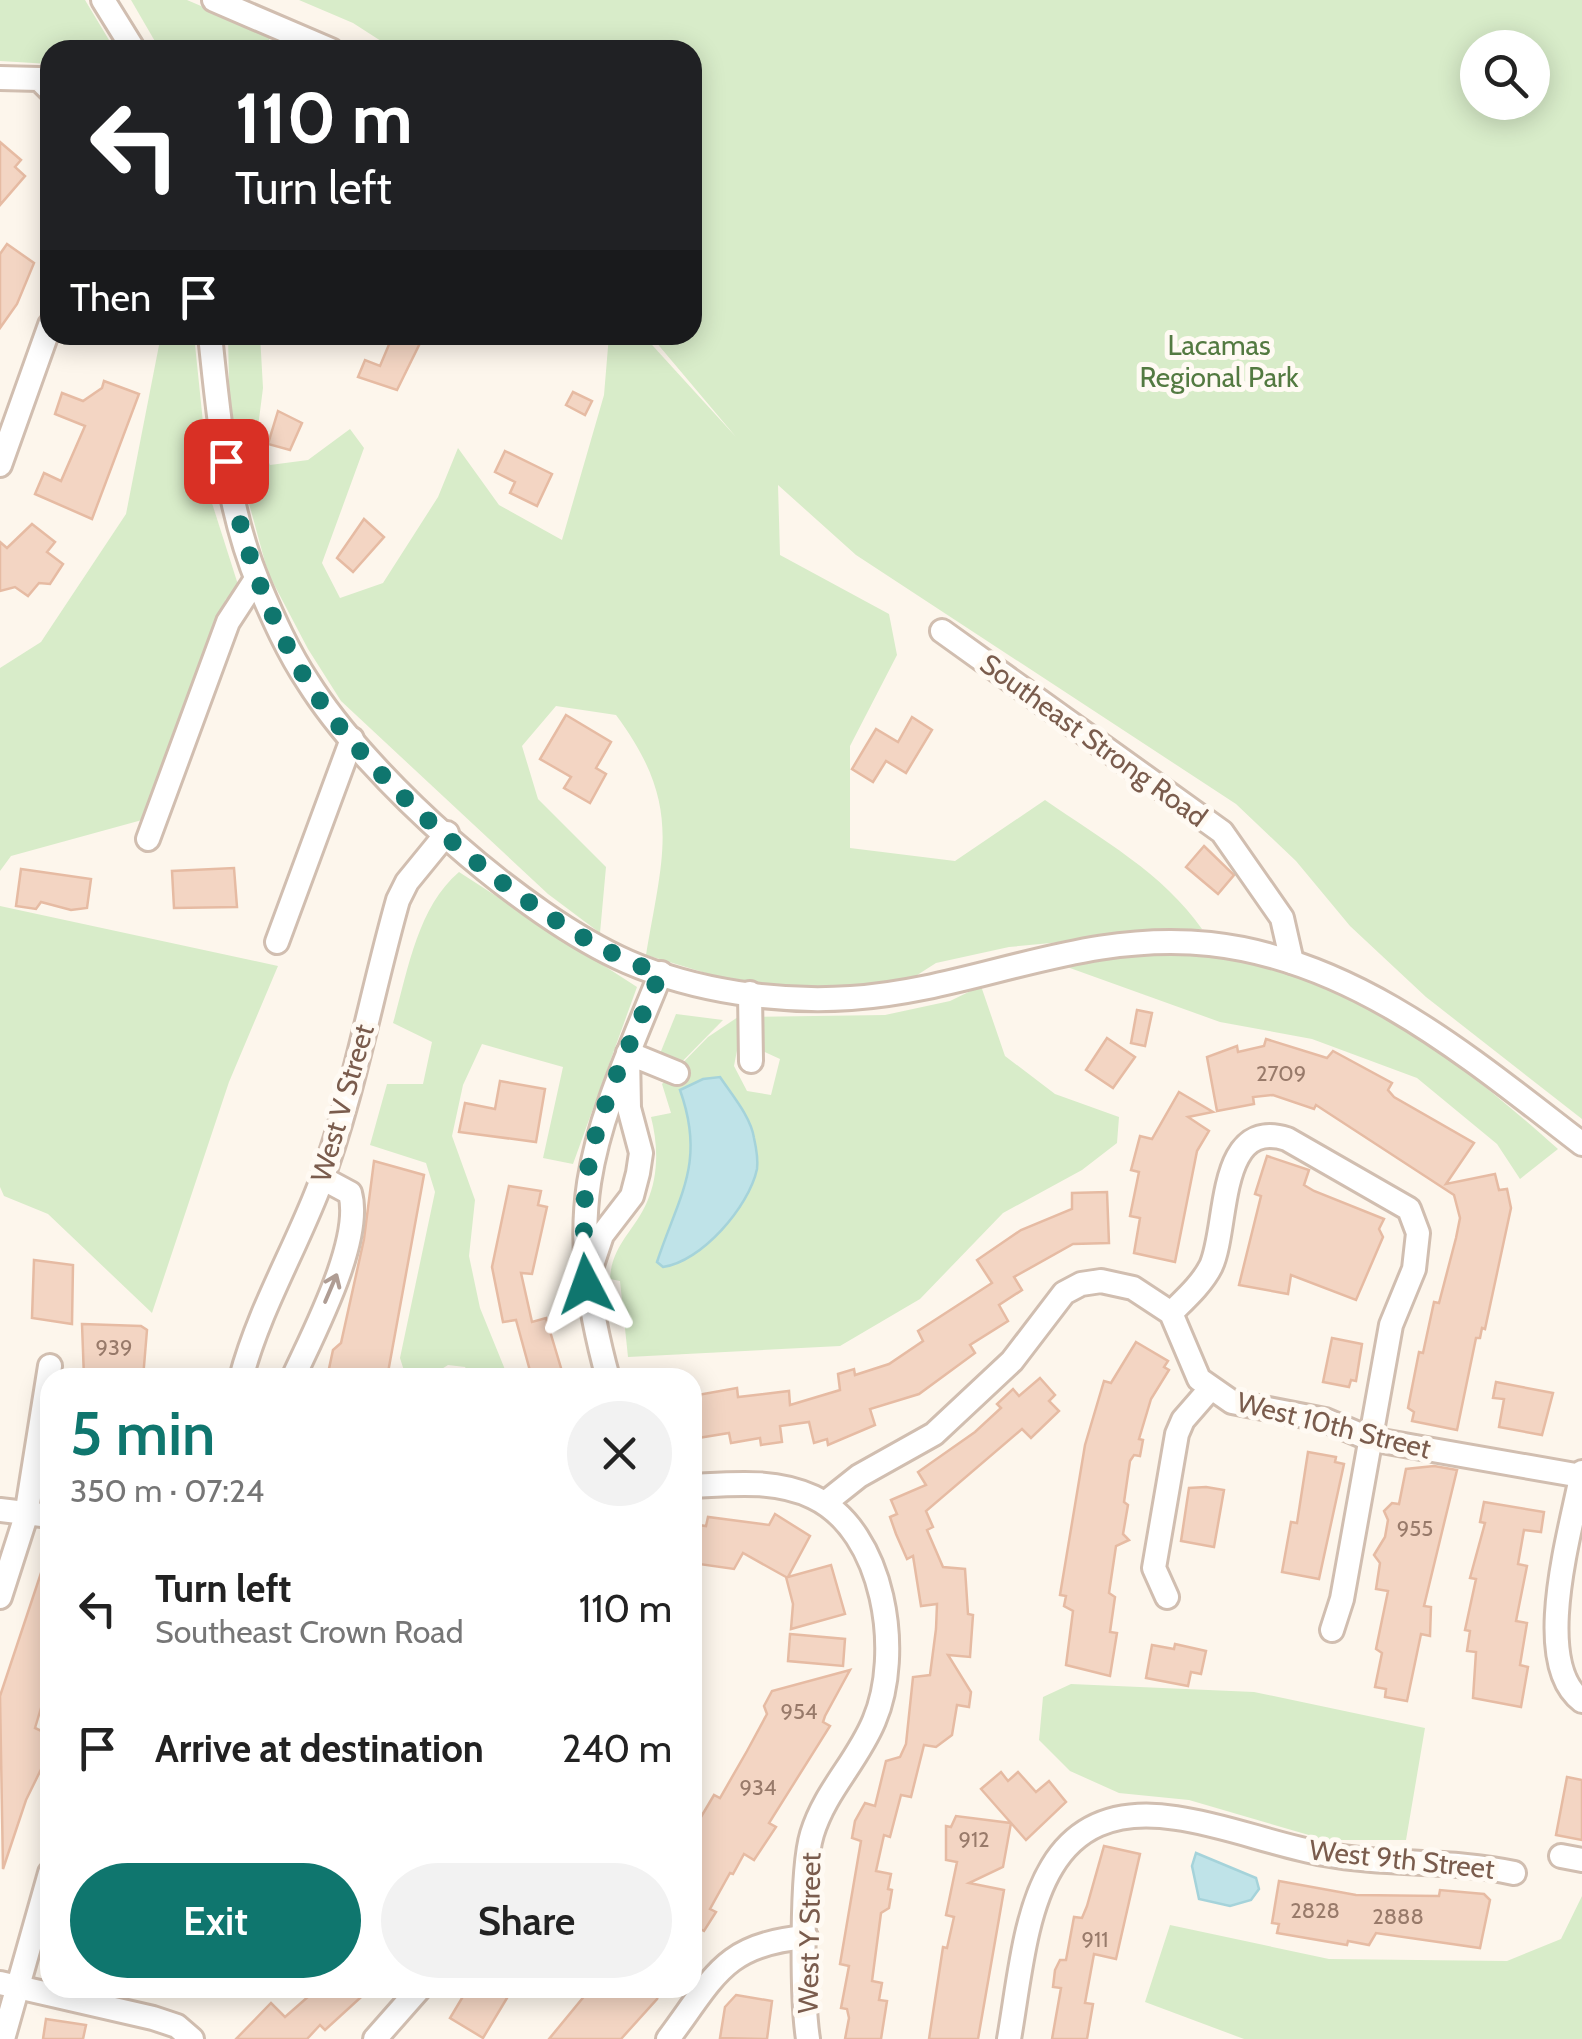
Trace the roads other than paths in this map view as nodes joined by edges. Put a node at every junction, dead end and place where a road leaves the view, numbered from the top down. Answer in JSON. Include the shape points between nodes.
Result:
{"nodes":[{"id":1,"x":103,"y":0,"type":"edge"},
{"id":2,"x":214,"y":0,"type":"edge"},
{"id":3,"x":128,"y":40,"type":"edge"},
{"id":4,"x":308,"y":40,"type":"edge"},
{"id":5,"x":0,"y":78,"type":"edge"},
{"id":6,"x":40,"y":79,"type":"edge"},
{"id":7,"x":43,"y":345,"type":"edge"},
{"id":8,"x":211,"y":345,"type":"edge"},
{"id":9,"x":0,"y":466,"type":"edge"},
{"id":10,"x":256,"y":580,"type":"junction"},
{"id":11,"x":942,"y":631,"type":"dead end"},
{"id":12,"x":352,"y":739,"type":"junction"},
{"id":13,"x":447,"y":833,"type":"junction"},
{"id":14,"x":148,"y":839,"type":"dead end"},
{"id":15,"x":278,"y":942,"type":"dead end"},
{"id":16,"x":1292,"y":962,"type":"junction"},
{"id":17,"x":660,"y":973,"type":"junction"},
{"id":18,"x":750,"y":994,"type":"junction"},
{"id":19,"x":628,"y":1053,"type":"junction"},
{"id":20,"x":751,"y":1061,"type":"dead end"},
{"id":21,"x":677,"y":1073,"type":"dead end"},
{"id":22,"x":1582,"y":1144,"type":"edge"},
{"id":23,"x":322,"y":1178,"type":"junction"},
{"id":24,"x":586,"y":1284,"type":"junction"},
{"id":25,"x":1171,"y":1313,"type":"junction"},
{"id":26,"x":245,"y":1368,"type":"edge"},
{"id":27,"x":296,"y":1368,"type":"edge"},
{"id":28,"x":606,"y":1368,"type":"edge"},
{"id":29,"x":1210,"y":1389,"type":"junction"},
{"id":30,"x":1370,"y":1438,"type":"junction"},
{"id":31,"x":1582,"y":1474,"type":"edge"},
{"id":32,"x":702,"y":1486,"type":"edge"},
{"id":33,"x":40,"y":1491,"type":"edge"},
{"id":34,"x":825,"y":1503,"type":"junction"},
{"id":35,"x":0,"y":1510,"type":"edge"},
{"id":36,"x":38,"y":1516,"type":"edge"},
{"id":37,"x":0,"y":1597,"type":"edge"},
{"id":38,"x":1167,"y":1597,"type":"dead end"},
{"id":39,"x":1332,"y":1630,"type":"dead end"},
{"id":40,"x":1582,"y":1702,"type":"edge"},
{"id":41,"x":1514,"y":1872,"type":"dead end"},
{"id":42,"x":40,"y":1901,"type":"edge"},
{"id":43,"x":806,"y":1937,"type":"junction"},
{"id":44,"x":10,"y":1986,"type":"edge"},
{"id":45,"x":40,"y":1993,"type":"edge"},
{"id":46,"x":702,"y":1995,"type":"edge"},
{"id":47,"x":64,"y":1998,"type":"edge"},
{"id":48,"x":411,"y":1998,"type":"edge"},
{"id":49,"x":700,"y":1998,"type":"edge"},
{"id":50,"x":3,"y":2039,"type":"edge"},
{"id":51,"x":192,"y":2039,"type":"edge"},
{"id":52,"x":375,"y":2039,"type":"edge"},
{"id":53,"x":668,"y":2039,"type":"edge"},
{"id":54,"x":808,"y":2039,"type":"edge"},
{"id":55,"x":1009,"y":2039,"type":"edge"}],
"edges":[{"from":1,"to":3,"type":"street"},
{"from":2,"to":4,"type":"street"},
{"from":5,"to":6,"type":"street"},
{"from":7,"to":9,"type":"street"},
{"from":8,"to":10,"type":"street","via":[[226,461]]},
{"from":10,"to":12,"type":"street","via":[[309,684]]},
{"from":10,"to":14,"type":"street","via":[[228,622]]},
{"from":11,"to":16,"type":"street","name":"Southeast Strong Road","via":[[1222,832],[1282,918]]},
{"from":12,"to":13,"type":"street"},
{"from":12,"to":15,"type":"street"},
{"from":13,"to":17,"type":"street","via":[[552,919]]},
{"from":13,"to":23,"type":"street","name":"West V Street","via":[[398,900]]},
{"from":16,"to":18,"type":"street","via":[[1211,944],[1106,946],[852,998]]},
{"from":16,"to":22,"type":"street","via":[[1411,1018]]},
{"from":17,"to":18,"type":"street"},
{"from":17,"to":19,"type":"street"},
{"from":18,"to":20,"type":"street"},
{"from":19,"to":21,"type":"street"},
{"from":19,"to":24,"type":"street","via":[[602,1113],[587,1174]]},
{"from":19,"to":24,"type":"street","via":[[638,1173],[632,1196],[602,1235]]},
{"from":23,"to":26,"type":"street","name":"West V Street","via":[[258,1321]]},
{"from":27,"to":23,"type":"street","one_way":true,"via":[[340,1268],[346,1238],[350,1193]]},
{"from":24,"to":28,"type":"street"},
{"from":25,"to":29,"type":"street","name":"West 10th Street","via":[[1190,1363]]},
{"from":25,"to":30,"type":"street","via":[[1212,1264],[1233,1164],[1254,1140],[1287,1139],[1398,1201],[1409,1209],[1418,1233],[1414,1269],[1391,1326]]},
{"from":25,"to":34,"type":"street","via":[[1119,1283],[1074,1287],[1012,1361],[934,1434]]},
{"from":29,"to":30,"type":"street","name":"West 10th Street","via":[[1232,1402],[1325,1420]]},
{"from":29,"to":38,"type":"street","via":[[1177,1434],[1154,1568]]},
{"from":30,"to":31,"type":"street","name":"West 10th Street"},
{"from":30,"to":39,"type":"street"},
{"from":31,"to":40,"type":"street","via":[[1556,1625],[1562,1677]]},
{"from":32,"to":34,"type":"street","via":[[776,1486]]},
{"from":33,"to":36,"type":"street"},
{"from":34,"to":43,"type":"street","name":"West Y Street","via":[[870,1566],[885,1612],[888,1662],[875,1720],[826,1796],[810,1838]]},
{"from":35,"to":36,"type":"street"},
{"from":36,"to":37,"type":"street"},
{"from":41,"to":55,"type":"street","name":"West 9th Street","via":[[1466,1862],[1324,1854],[1173,1817],[1104,1824],[1056,1857],[1034,1902]]},
{"from":42,"to":44,"type":"street"},
{"from":43,"to":46,"type":"street","via":[[758,1944],[731,1958]]},
{"from":43,"to":54,"type":"street","name":"West Y Street"},
{"from":44,"to":45,"type":"street"},
{"from":44,"to":50,"type":"street"},
{"from":47,"to":51,"type":"street","via":[[153,2018]]},
{"from":48,"to":52,"type":"street"},
{"from":49,"to":53,"type":"street"}]}
